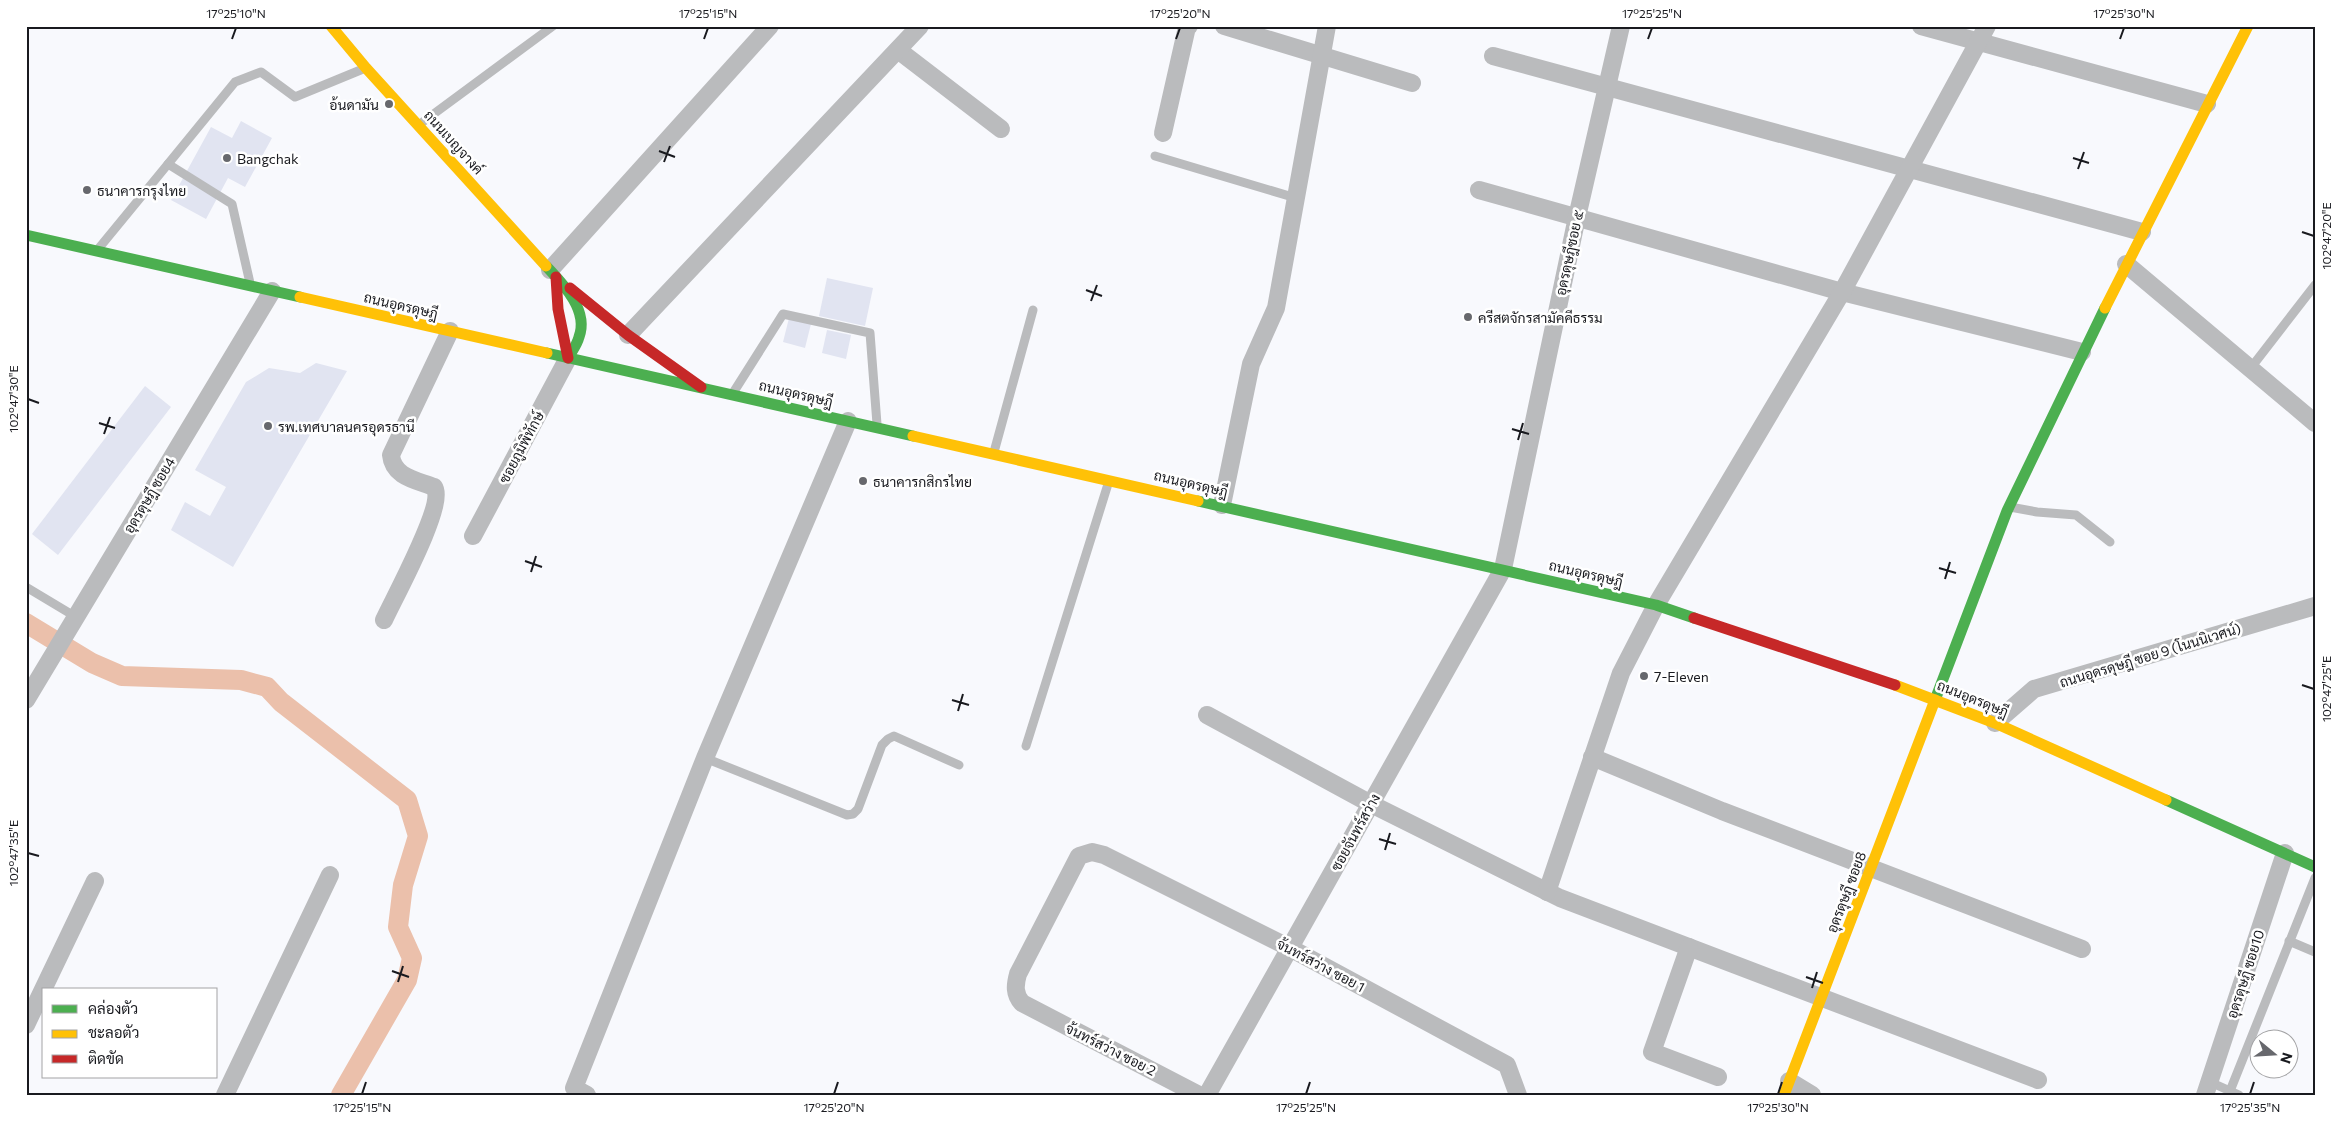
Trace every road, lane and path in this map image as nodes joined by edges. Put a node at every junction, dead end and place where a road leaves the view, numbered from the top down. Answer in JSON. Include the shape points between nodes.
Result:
{"nodes":[{"id":1,"x":331,"y":26,"type":"edge"},
{"id":2,"x":552,"y":26,"type":"edge"},
{"id":3,"x":770,"y":26,"type":"edge"},
{"id":4,"x":920,"y":26,"type":"edge"},
{"id":5,"x":1189,"y":26,"type":"edge"},
{"id":6,"x":1224,"y":26,"type":"edge"},
{"id":7,"x":1327,"y":26,"type":"edge"},
{"id":8,"x":1621,"y":26,"type":"edge"},
{"id":9,"x":1922,"y":26,"type":"edge"},
{"id":10,"x":1987,"y":26,"type":"edge"},
{"id":11,"x":2248,"y":26,"type":"edge"},
{"id":12,"x":1978,"y":42,"type":"junction"},
{"id":13,"x":898,"y":50,"type":"junction"},
{"id":14,"x":1321,"y":55,"type":"junction"},
{"id":15,"x":1493,"y":56,"type":"dead end"},
{"id":16,"x":366,"y":68,"type":"junction"},
{"id":17,"x":1412,"y":83,"type":"dead end"},
{"id":18,"x":1607,"y":86,"type":"junction"},
{"id":19,"x":2207,"y":104,"type":"junction"},
{"id":20,"x":418,"y":125,"type":"junction"},
{"id":21,"x":1001,"y":129,"type":"dead end"},
{"id":22,"x":1163,"y":133,"type":"dead end"},
{"id":23,"x":1155,"y":156,"type":"dead end"},
{"id":24,"x":168,"y":164,"type":"junction"},
{"id":25,"x":1911,"y":168,"type":"junction"},
{"id":26,"x":1479,"y":190,"type":"dead end"},
{"id":27,"x":1296,"y":198,"type":"junction"},
{"id":28,"x":1577,"y":217,"type":"junction"},
{"id":29,"x":2142,"y":232,"type":"junction"},
{"id":30,"x":26,"y":234,"type":"edge"},
{"id":31,"x":98,"y":250,"type":"junction"},
{"id":32,"x":2126,"y":264,"type":"junction"},
{"id":33,"x":553,"y":273,"type":"junction"},
{"id":34,"x":2315,"y":285,"type":"edge"},
{"id":35,"x":251,"y":286,"type":"junction"},
{"id":36,"x":272,"y":291,"type":"junction"},
{"id":37,"x":1842,"y":292,"type":"junction"},
{"id":38,"x":1033,"y":310,"type":"dead end"},
{"id":39,"x":450,"y":331,"type":"junction"},
{"id":40,"x":628,"y":335,"type":"junction"},
{"id":41,"x":2082,"y":352,"type":"junction"},
{"id":42,"x":568,"y":358,"type":"junction"},
{"id":43,"x":2250,"y":369,"type":"junction"},
{"id":44,"x":702,"y":388,"type":"junction"},
{"id":45,"x":732,"y":394,"type":"junction"},
{"id":46,"x":848,"y":421,"type":"junction"},
{"id":47,"x":2315,"y":423,"type":"edge"},
{"id":48,"x":878,"y":427,"type":"junction"},
{"id":49,"x":994,"y":454,"type":"junction"},
{"id":50,"x":1109,"y":480,"type":"junction"},
{"id":51,"x":1222,"y":505,"type":"junction"},
{"id":52,"x":2009,"y":506,"type":"junction"},
{"id":53,"x":473,"y":536,"type":"dead end"},
{"id":54,"x":2110,"y":542,"type":"dead end"},
{"id":55,"x":1503,"y":569,"type":"junction"},
{"id":56,"x":26,"y":587,"type":"edge"},
{"id":57,"x":1656,"y":604,"type":"junction"},
{"id":58,"x":2315,"y":606,"type":"edge"},
{"id":59,"x":384,"y":620,"type":"dead end"},
{"id":60,"x":72,"y":623,"type":"junction"},
{"id":61,"x":32,"y":679,"type":"edge"},
{"id":62,"x":1934,"y":698,"type":"junction"},
{"id":63,"x":26,"y":700,"type":"edge"},
{"id":64,"x":1207,"y":715,"type":"dead end"},
{"id":65,"x":1995,"y":723,"type":"junction"},
{"id":66,"x":1026,"y":746,"type":"dead end"},
{"id":67,"x":1592,"y":757,"type":"junction"},
{"id":68,"x":705,"y":758,"type":"junction"},
{"id":69,"x":959,"y":765,"type":"dead end"},
{"id":70,"x":1371,"y":804,"type":"junction"},
{"id":71,"x":2285,"y":854,"type":"junction"},
{"id":72,"x":1872,"y":867,"type":"junction"},
{"id":73,"x":2315,"y":867,"type":"edge"},
{"id":74,"x":330,"y":875,"type":"dead end"},
{"id":75,"x":2315,"y":878,"type":"edge"},
{"id":76,"x":95,"y":881,"type":"dead end"},
{"id":77,"x":1548,"y":892,"type":"junction"},
{"id":78,"x":2289,"y":941,"type":"junction"},
{"id":79,"x":1689,"y":947,"type":"junction"},
{"id":80,"x":1290,"y":948,"type":"junction"},
{"id":81,"x":2082,"y":949,"type":"dead end"},
{"id":82,"x":2315,"y":952,"type":"edge"},
{"id":83,"x":44,"y":988,"type":"edge"},
{"id":84,"x":42,"y":992,"type":"edge"},
{"id":85,"x":1821,"y":996,"type":"junction"},
{"id":86,"x":1022,"y":1003,"type":"joint"},
{"id":87,"x":26,"y":1025,"type":"edge"},
{"id":88,"x":1718,"y":1077,"type":"dead end"},
{"id":89,"x":2038,"y":1080,"type":"dead end"},
{"id":90,"x":1786,"y":1088,"type":"edge"},
{"id":91,"x":2208,"y":1088,"type":"edge"},
{"id":92,"x":577,"y":1092,"type":"edge"},
{"id":93,"x":2234,"y":1093,"type":"edge"},
{"id":94,"x":225,"y":1095,"type":"edge"},
{"id":95,"x":1200,"y":1095,"type":"edge"},
{"id":96,"x":1207,"y":1095,"type":"edge"},
{"id":97,"x":1518,"y":1095,"type":"edge"},
{"id":98,"x":1812,"y":1095,"type":"edge"}],
"edges":[{"from":1,"to":16,"type":"main road","name":"ถนนเบญจางค์"},
{"from":2,"to":20,"type":"lane"},
{"from":3,"to":33,"type":"street"},
{"from":4,"to":13,"type":"street"},
{"from":5,"to":22,"type":"street"},
{"from":6,"to":14,"type":"street"},
{"from":7,"to":14,"type":"street"},
{"from":8,"to":18,"type":"street","name":"อุดรดุษฎีซอย ๕"},
{"from":9,"to":12,"type":"street"},
{"from":10,"to":12,"type":"street"},
{"from":11,"to":19,"type":"main road","name":"อุดรดุษฎี ซอย8"},
{"from":12,"to":19,"type":"street"},
{"from":12,"to":25,"type":"street"},
{"from":13,"to":21,"type":"street"},
{"from":13,"to":40,"type":"street"},
{"from":14,"to":17,"type":"street"},
{"from":14,"to":27,"type":"street"},
{"from":15,"to":18,"type":"street"},
{"from":16,"to":20,"type":"main road","name":"ถนนเบญจางค์"},
{"from":16,"to":24,"type":"lane","via":[[296,98],[261,72],[235,82]]},
{"from":18,"to":25,"type":"street"},
{"from":18,"to":28,"type":"street","name":"อุดรดุษฎีซอย ๕"},
{"from":19,"to":29,"type":"main road","name":"อุดรดุษฎี ซอย8"},
{"from":20,"to":33,"type":"main road","name":"ถนนเบญจางค์"},
{"from":23,"to":27,"type":"lane"},
{"from":24,"to":31,"type":"lane"},
{"from":24,"to":35,"type":"lane","via":[[232,204]]},
{"from":25,"to":29,"type":"street"},
{"from":25,"to":37,"type":"street"},
{"from":26,"to":28,"type":"street"},
{"from":27,"to":51,"type":"street","via":[[1276,308],[1251,364]]},
{"from":28,"to":37,"type":"street"},
{"from":28,"to":55,"type":"street","name":"อุดรดุษฎีซอย ๕"},
{"from":29,"to":32,"type":"main road","name":"อุดรดุษฎี ซอย8"},
{"from":30,"to":31,"type":"main road","name":"ถนนอุดรดุษฎี"},
{"from":31,"to":35,"type":"main road","name":"ถนนอุดรดุษฎี"},
{"from":32,"to":41,"type":"main road","name":"อุดรดุษฎี ซอย8"},
{"from":32,"to":43,"type":"street"},
{"from":33,"to":40,"type":"main road","name":"ถนนเบญจางค์"},
{"from":33,"to":42,"type":"main road"},
{"from":33,"to":42,"type":"main road","name":"ถนนเบญจางค์","via":[[574,300],[580,319],[579,338]]},
{"from":34,"to":43,"type":"lane"},
{"from":35,"to":36,"type":"main road","name":"ถนนอุดรดุษฎี"},
{"from":36,"to":39,"type":"main road","name":"ถนนอุดรดุษฎี"},
{"from":36,"to":60,"type":"street","name":"อุดรดุษฎี ซอย4"},
{"from":37,"to":41,"type":"street"},
{"from":37,"to":57,"type":"street"},
{"from":38,"to":49,"type":"lane"},
{"from":39,"to":42,"type":"main road","name":"ถนนอุดรดุษฎี"},
{"from":39,"to":59,"type":"street","via":[[391,455],[397,472],[434,487],[437,498],[424,536]]},
{"from":40,"to":44,"type":"main road","name":"ถนนเบญจางค์"},
{"from":41,"to":52,"type":"main road","name":"อุดรดุษฎี ซอย8"},
{"from":42,"to":44,"type":"main road","name":"ถนนอุดรดุษฎี"},
{"from":42,"to":53,"type":"street","name":"ซอยภูมิพิทักษ์"},
{"from":43,"to":47,"type":"street"},
{"from":44,"to":45,"type":"main road","name":"ถนนอุดรดุษฎี"},
{"from":45,"to":46,"type":"main road","name":"ถนนอุดรดุษฎี"},
{"from":45,"to":48,"type":"lane","via":[[783,314],[870,333]]},
{"from":46,"to":48,"type":"main road","name":"ถนนอุดรดุษฎี"},
{"from":46,"to":68,"type":"street"},
{"from":48,"to":49,"type":"main road","name":"ถนนอุดรดุษฎี"},
{"from":49,"to":50,"type":"main road","name":"ถนนอุดรดุษฎี"},
{"from":50,"to":51,"type":"main road","name":"ถนนอุดรดุษฎี"},
{"from":50,"to":66,"type":"lane"},
{"from":51,"to":55,"type":"main road","name":"ถนนอุดรดุษฎี"},
{"from":52,"to":54,"type":"lane","via":[[2076,515]]},
{"from":52,"to":62,"type":"main road","name":"อุดรดุษฎี ซอย8"},
{"from":55,"to":57,"type":"main road","name":"ถนนอุดรดุษฎี"},
{"from":55,"to":70,"type":"street","name":"ซอยจันทร์สว่าง"},
{"from":56,"to":60,"type":"lane"},
{"from":57,"to":62,"type":"main road","name":"ถนนอุดรดุษฎี"},
{"from":57,"to":67,"type":"street","via":[[1621,673]]},
{"from":58,"to":65,"type":"street","name":"ถนนอุดรดุษฎี ซอย 9 (โนนนิเวศน์)","via":[[2034,689]]},
{"from":60,"to":61,"type":"street","name":"อุดรดุษฎี ซอย4","via":[[50,659]]},
{"from":61,"to":63,"type":"street","name":"อุดรดุษฎี ซอย4"},
{"from":62,"to":65,"type":"main road","name":"ถนนอุดรดุษฎี"},
{"from":62,"to":72,"type":"main road","name":"อุดรดุษฎี ซอย8"},
{"from":64,"to":70,"type":"street"},
{"from":65,"to":71,"type":"main road","name":"ถนนอุดรดุษฎี"},
{"from":67,"to":72,"type":"street","via":[[1722,812]]},
{"from":67,"to":77,"type":"street"},
{"from":68,"to":69,"type":"lane","via":[[846,816],[858,809],[882,746],[894,736]]},
{"from":68,"to":92,"type":"street"},
{"from":70,"to":77,"type":"street"},
{"from":70,"to":80,"type":"street","name":"ซอยจันทร์สว่าง"},
{"from":71,"to":73,"type":"main road","name":"ถนนอุดรดุษฎี"},
{"from":71,"to":91,"type":"street","name":"อุดรดุษฎี ซอย10"},
{"from":72,"to":81,"type":"street"},
{"from":72,"to":85,"type":"main road","name":"อุดรดุษฎี ซอย8"},
{"from":74,"to":94,"type":"street"},
{"from":75,"to":78,"type":"lane"},
{"from":76,"to":83,"type":"street"},
{"from":77,"to":79,"type":"street"},
{"from":78,"to":82,"type":"lane"},
{"from":78,"to":93,"type":"lane"},
{"from":79,"to":85,"type":"street"},
{"from":79,"to":88,"type":"street","via":[[1652,1052]]},
{"from":80,"to":86,"type":"street","name":"จ้นทร์สว่าง ซอย 1","via":[[1104,855],[1092,852],[1079,856],[1018,974],[1015,992]]},
{"from":80,"to":96,"type":"street","name":"ซอยจันทร์สว่าง"},
{"from":80,"to":97,"type":"street","name":"จ้นทร์สว่าง ซอย 1","via":[[1507,1065]]},
{"from":84,"to":87,"type":"street"},
{"from":85,"to":89,"type":"street"},
{"from":85,"to":90,"type":"main road","name":"อุดรดุษฎี ซอย8"},
{"from":86,"to":95,"type":"street","name":"จ้นทร์สว่าง ซอย 2"},
{"from":90,"to":98,"type":"street"},
{"from":91,"to":93,"type":"lane"}]}
